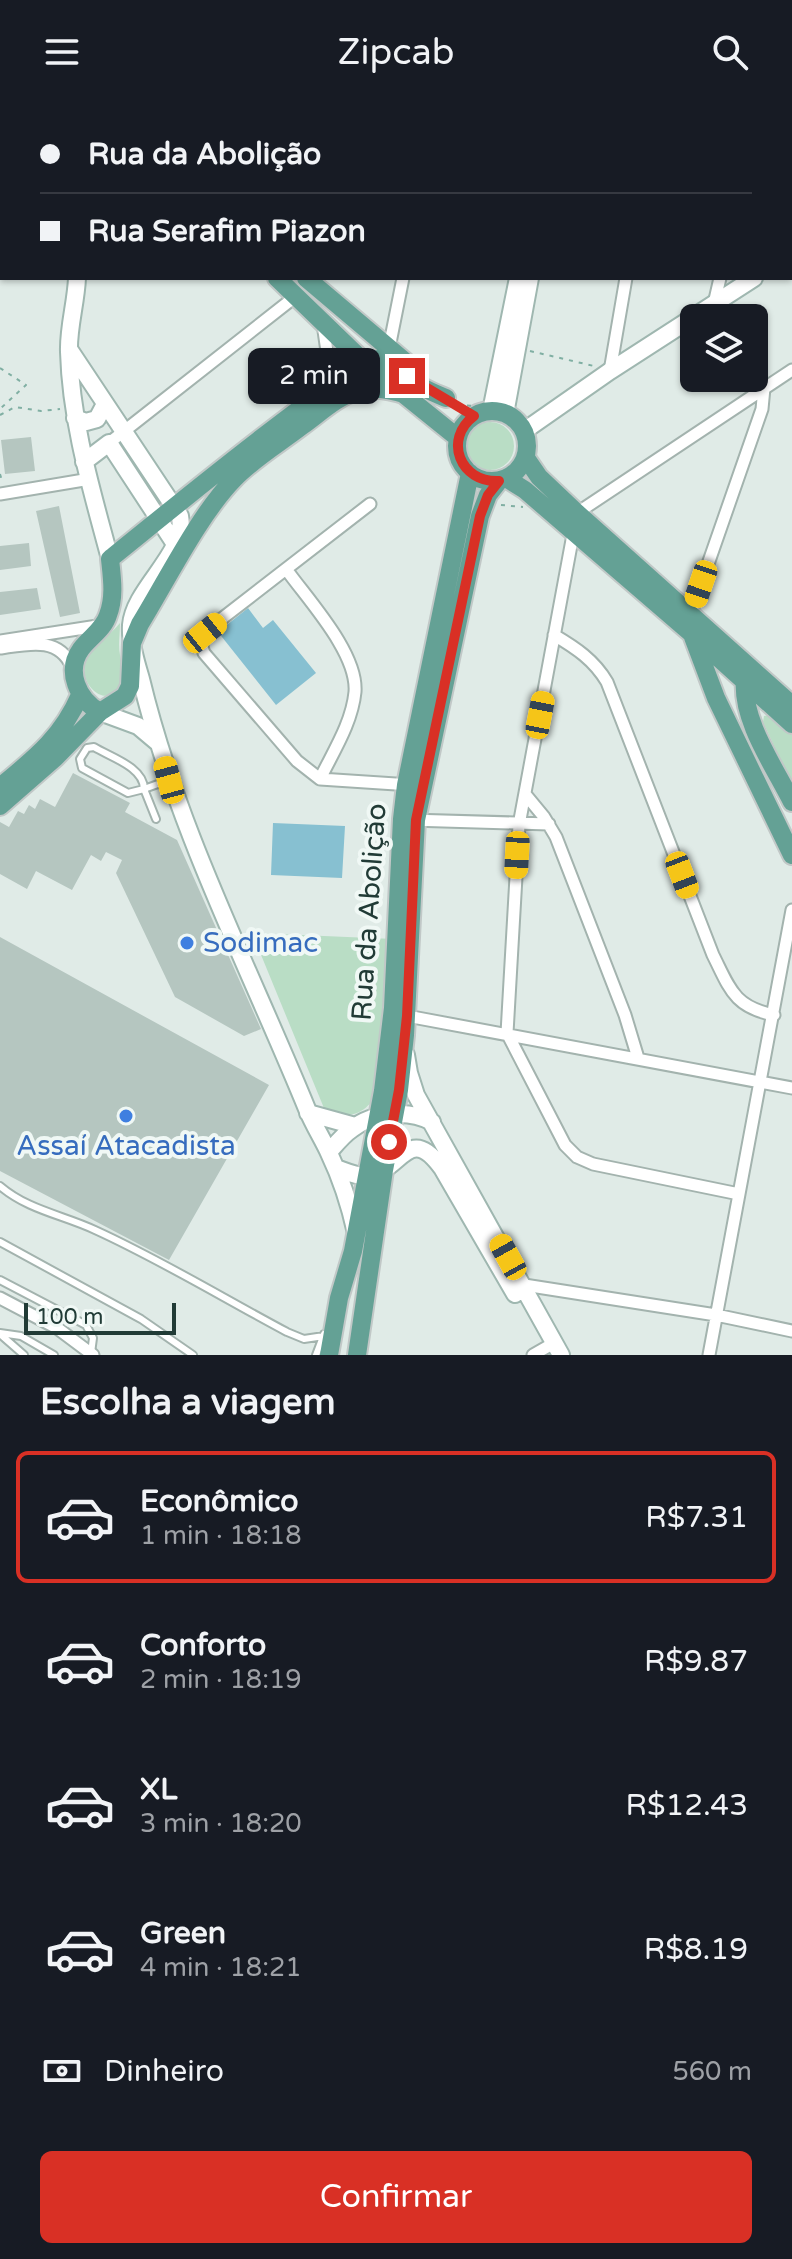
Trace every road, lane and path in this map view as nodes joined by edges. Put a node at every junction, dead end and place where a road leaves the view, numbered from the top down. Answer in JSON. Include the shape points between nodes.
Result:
{"nodes":[{"id":1,"x":77,"y":280,"type":"edge"},
{"id":2,"x":279,"y":280,"type":"edge"},
{"id":3,"x":403,"y":280,"type":"edge"},
{"id":4,"x":518,"y":280,"type":"edge"},
{"id":5,"x":530,"y":280,"type":"edge"},
{"id":6,"x":626,"y":280,"type":"edge"},
{"id":7,"x":720,"y":280,"type":"edge"},
{"id":8,"x":752,"y":280,"type":"edge"},
{"id":9,"x":323,"y":286,"type":"edge"},
{"id":10,"x":296,"y":296,"type":"junction"},
{"id":11,"x":718,"y":304,"type":"edge"},
{"id":12,"x":726,"y":304,"type":"edge"},
{"id":13,"x":322,"y":319,"type":"junction"},
{"id":14,"x":680,"y":332,"type":"edge"},
{"id":15,"x":389,"y":348,"type":"junction"},
{"id":16,"x":516,"y":348,"type":"junction"},
{"id":17,"x":69,"y":349,"type":"junction"},
{"id":18,"x":365,"y":363,"type":"junction"},
{"id":19,"x":0,"y":368,"type":"edge"},
{"id":20,"x":792,"y":370,"type":"edge"},
{"id":21,"x":610,"y":371,"type":"junction"},
{"id":22,"x":768,"y":385,"type":"edge"},
{"id":23,"x":332,"y":386,"type":"junction"},
{"id":24,"x":758,"y":392,"type":"edge"},
{"id":25,"x":764,"y":392,"type":"edge"},
{"id":26,"x":407,"y":395,"type":"junction"},
{"id":27,"x":102,"y":399,"type":"junction"},
{"id":28,"x":450,"y":401,"type":"junction"},
{"id":29,"x":0,"y":409,"type":"edge"},
{"id":30,"x":491,"y":409,"type":"junction"},
{"id":31,"x":74,"y":412,"type":"junction"},
{"id":32,"x":0,"y":415,"type":"edge"},
{"id":33,"x":524,"y":431,"type":"junction"},
{"id":34,"x":123,"y":432,"type":"junction"},
{"id":35,"x":458,"y":438,"type":"junction"},
{"id":36,"x":109,"y":443,"type":"junction"},
{"id":37,"x":526,"y":458,"type":"junction"},
{"id":38,"x":84,"y":462,"type":"junction"},
{"id":39,"x":470,"y":473,"type":"junction"},
{"id":40,"x":0,"y":474,"type":"edge"},
{"id":41,"x":90,"y":479,"type":"junction"},
{"id":42,"x":502,"y":480,"type":"junction"},
{"id":43,"x":1,"y":488,"type":"edge"},
{"id":44,"x":370,"y":504,"type":"dead end"},
{"id":45,"x":484,"y":504,"type":"junction"},
{"id":46,"x":548,"y":510,"type":"junction"},
{"id":47,"x":168,"y":513,"type":"junction"},
{"id":48,"x":577,"y":513,"type":"junction"},
{"id":49,"x":573,"y":533,"type":"junction"},
{"id":50,"x":110,"y":559,"type":"junction"},
{"id":51,"x":286,"y":569,"type":"junction"},
{"id":52,"x":691,"y":613,"type":"junction"},
{"id":53,"x":104,"y":625,"type":"junction"},
{"id":54,"x":692,"y":634,"type":"junction"},
{"id":55,"x":554,"y":635,"type":"junction"},
{"id":56,"x":0,"y":641,"type":"edge"},
{"id":57,"x":132,"y":643,"type":"junction"},
{"id":58,"x":0,"y":648,"type":"edge"},
{"id":59,"x":74,"y":672,"type":"junction"},
{"id":60,"x":748,"y":675,"type":"junction"},
{"id":61,"x":80,"y":695,"type":"junction"},
{"id":62,"x":770,"y":705,"type":"junction"},
{"id":63,"x":792,"y":705,"type":"edge"},
{"id":64,"x":100,"y":712,"type":"junction"},
{"id":65,"x":792,"y":724,"type":"edge"},
{"id":66,"x":755,"y":727,"type":"junction"},
{"id":67,"x":159,"y":743,"type":"junction"},
{"id":68,"x":320,"y":779,"type":"junction"},
{"id":69,"x":169,"y":780,"type":"junction"},
{"id":70,"x":414,"y":785,"type":"junction"},
{"id":71,"x":0,"y":787,"type":"edge"},
{"id":72,"x":144,"y":789,"type":"junction"},
{"id":73,"x":525,"y":794,"type":"junction"},
{"id":74,"x":792,"y":802,"type":"edge"},
{"id":75,"x":0,"y":806,"type":"edge"},
{"id":76,"x":156,"y":819,"type":"dead end"},
{"id":77,"x":409,"y":820,"type":"junction"},
{"id":78,"x":549,"y":824,"type":"junction"},
{"id":79,"x":519,"y":825,"type":"junction"},
{"id":80,"x":792,"y":855,"type":"edge"},
{"id":81,"x":792,"y":910,"type":"edge"},
{"id":82,"x":774,"y":1015,"type":"junction"},
{"id":83,"x":406,"y":1025,"type":"junction"},
{"id":84,"x":507,"y":1033,"type":"junction"},
{"id":85,"x":638,"y":1058,"type":"junction"},
{"id":86,"x":761,"y":1083,"type":"junction"},
{"id":87,"x":792,"y":1088,"type":"edge"},
{"id":88,"x":308,"y":1113,"type":"junction"},
{"id":89,"x":386,"y":1116,"type":"junction"},
{"id":90,"x":432,"y":1122,"type":"junction"},
{"id":91,"x":355,"y":1126,"type":"junction"},
{"id":92,"x":329,"y":1152,"type":"junction"},
{"id":93,"x":336,"y":1168,"type":"junction"},
{"id":94,"x":375,"y":1173,"type":"junction"},
{"id":95,"x":0,"y":1186,"type":"edge"},
{"id":96,"x":381,"y":1193,"type":"junction"},
{"id":97,"x":739,"y":1194,"type":"junction"},
{"id":98,"x":356,"y":1233,"type":"junction"},
{"id":99,"x":0,"y":1242,"type":"edge"},
{"id":100,"x":349,"y":1269,"type":"junction"},
{"id":101,"x":0,"y":1280,"type":"edge"},
{"id":102,"x":517,"y":1284,"type":"junction"},
{"id":103,"x":0,"y":1298,"type":"edge"},
{"id":104,"x":716,"y":1315,"type":"junction"},
{"id":105,"x":792,"y":1331,"type":"edge"},
{"id":106,"x":0,"y":1334,"type":"edge"},
{"id":107,"x":324,"y":1336,"type":"junction"},
{"id":108,"x":548,"y":1351,"type":"edge"},
{"id":109,"x":92,"y":1354,"type":"edge"},
{"id":110,"x":24,"y":1355,"type":"edge"},
{"id":111,"x":54,"y":1355,"type":"edge"},
{"id":112,"x":193,"y":1355,"type":"edge"},
{"id":113,"x":316,"y":1355,"type":"edge"},
{"id":114,"x":329,"y":1355,"type":"edge"},
{"id":115,"x":338,"y":1355,"type":"edge"},
{"id":116,"x":357,"y":1355,"type":"edge"},
{"id":117,"x":709,"y":1355,"type":"edge"}],
"edges":[{"from":1,"to":17,"type":"main road"},
{"from":2,"to":10,"type":"main road"},
{"from":3,"to":15,"type":"street"},
{"from":4,"to":30,"type":"main road"},
{"from":5,"to":16,"type":"main road"},
{"from":6,"to":21,"type":"street"},
{"from":7,"to":11,"type":"street"},
{"from":8,"to":12,"type":"main road"},
{"from":9,"to":15,"type":"main road"},
{"from":10,"to":13,"type":"main road"},
{"from":10,"to":34,"type":"street"},
{"from":13,"to":18,"type":"main road"},
{"from":13,"to":23,"type":"street"},
{"from":14,"to":21,"type":"main road"},
{"from":15,"to":28,"type":"main road"},
{"from":16,"to":21,"type":"path"},
{"from":16,"to":30,"type":"main road"},
{"from":17,"to":27,"type":"main road"},
{"from":17,"to":31,"type":"main road"},
{"from":18,"to":23,"type":"main road"},
{"from":18,"to":26,"type":"main road"},
{"from":18,"to":28,"type":"main road","via":[[388,362]]},
{"from":19,"to":29,"type":"path","via":[[26,385]]},
{"from":20,"to":22,"type":"street"},
{"from":21,"to":33,"type":"main road"},
{"from":23,"to":47,"type":"main road"},
{"from":24,"to":48,"type":"street"},
{"from":25,"to":52,"type":"street"},
{"from":26,"to":35,"type":"main road"},
{"from":26,"to":57,"type":"main road","via":[[369,387],[339,399],[234,479],[211,508]]},
{"from":27,"to":31,"type":"main road","via":[[85,394]]},
{"from":27,"to":31,"type":"main road","via":[[97,419],[86,422]]},
{"from":27,"to":34,"type":"main road"},
{"from":28,"to":30,"type":"main road"},
{"from":28,"to":30,"type":"path","via":[[479,406],[491,402]]},
{"from":30,"to":33,"type":"main road","via":[[516,420]]},
{"from":30,"to":35,"type":"main road","via":[[467,421]]},
{"from":31,"to":32,"type":"path","via":[[15,407]]},
{"from":31,"to":38,"type":"main road"},
{"from":33,"to":37,"type":"main road"},
{"from":34,"to":36,"type":"street"},
{"from":34,"to":47,"type":"main road"},
{"from":35,"to":39,"type":"main road","via":[[459,458]]},
{"from":36,"to":38,"type":"main road"},
{"from":36,"to":47,"type":"main road"},
{"from":37,"to":42,"type":"main road"},
{"from":37,"to":48,"type":"main road"},
{"from":38,"to":41,"type":"main road"},
{"from":39,"to":42,"type":"main road","via":[[482,480]]},
{"from":39,"to":70,"type":"main road","name":"Rua da Abolição"},
{"from":40,"to":43,"type":"path"},
{"from":41,"to":43,"type":"street"},
{"from":41,"to":50,"type":"main road"},
{"from":42,"to":45,"type":"main road","name":"Rua da Abolição"},
{"from":42,"to":46,"type":"main road"},
{"from":44,"to":51,"type":"street"},
{"from":45,"to":46,"type":"path"},
{"from":45,"to":70,"type":"main road","name":"Rua da Abolição"},
{"from":46,"to":49,"type":"main road"},
{"from":47,"to":50,"type":"main road"},
{"from":47,"to":57,"type":"main road","via":[[181,524],[175,544],[136,608]]},
{"from":48,"to":49,"type":"street"},
{"from":48,"to":52,"type":"main road"},
{"from":49,"to":54,"type":"main road"},
{"from":49,"to":55,"type":"street"},
{"from":50,"to":53,"type":"main road","via":[[112,602]]},
{"from":51,"to":68,"type":"street","via":[[353,672],[351,711]]},
{"from":51,"to":68,"type":"street","via":[[205,633],[200,643],[297,761]]},
{"from":52,"to":60,"type":"main road"},
{"from":53,"to":56,"type":"street"},
{"from":53,"to":59,"type":"main road","via":[[83,646]]},
{"from":54,"to":60,"type":"main road"},
{"from":54,"to":80,"type":"main road","via":[[716,698]]},
{"from":55,"to":73,"type":"street"},
{"from":55,"to":82,"type":"street","via":[[586,655],[607,682],[725,978],[739,1002]]},
{"from":57,"to":64,"type":"main road","via":[[130,686],[125,696]]},
{"from":57,"to":67,"type":"main road"},
{"from":58,"to":59,"type":"street","via":[[48,644],[68,656]]},
{"from":59,"to":61,"type":"main road"},
{"from":60,"to":62,"type":"main road"},
{"from":60,"to":63,"type":"main road"},
{"from":60,"to":66,"type":"main road"},
{"from":61,"to":64,"type":"main road"},
{"from":61,"to":71,"type":"main road","via":[[54,740]]},
{"from":62,"to":65,"type":"main road"},
{"from":62,"to":66,"type":"main road"},
{"from":64,"to":67,"type":"main road","via":[[138,726]]},
{"from":64,"to":75,"type":"main road"},
{"from":66,"to":74,"type":"main road"},
{"from":67,"to":69,"type":"main road"},
{"from":68,"to":70,"type":"street"},
{"from":69,"to":72,"type":"lane"},
{"from":69,"to":88,"type":"main road"},
{"from":70,"to":77,"type":"main road","name":"Rua da Abolição"},
{"from":72,"to":72,"type":"lane","via":[[137,772],[94,747],[80,759],[82,768],[128,793]]},
{"from":72,"to":76,"type":"lane"},
{"from":73,"to":78,"type":"street"},
{"from":73,"to":79,"type":"street"},
{"from":77,"to":79,"type":"street"},
{"from":77,"to":83,"type":"main road","name":"Rua da Abolição"},
{"from":77,"to":89,"type":"main road","name":"Rua da Abolição"},
{"from":78,"to":79,"type":"street"},
{"from":78,"to":85,"type":"street"},
{"from":79,"to":84,"type":"street"},
{"from":81,"to":82,"type":"street"},
{"from":82,"to":86,"type":"street"},
{"from":83,"to":84,"type":"street"},
{"from":83,"to":89,"type":"main road","name":"Rua da Abolição"},
{"from":83,"to":90,"type":"main road","via":[[409,1073]]},
{"from":84,"to":85,"type":"street"},
{"from":84,"to":97,"type":"street","via":[[548,1117],[577,1157]]},
{"from":85,"to":86,"type":"street"},
{"from":86,"to":87,"type":"street"},
{"from":86,"to":97,"type":"street"},
{"from":88,"to":91,"type":"main road"},
{"from":88,"to":92,"type":"main road"},
{"from":89,"to":90,"type":"main road","via":[[409,1113]]},
{"from":89,"to":91,"type":"main road"},
{"from":89,"to":94,"type":"main road","name":"Rua da Abolição"},
{"from":90,"to":102,"type":"main road"},
{"from":91,"to":92,"type":"main road"},
{"from":92,"to":93,"type":"main road"},
{"from":93,"to":94,"type":"main road"},
{"from":93,"to":98,"type":"main road"},
{"from":94,"to":96,"type":"main road","name":"Rua da Abolição"},
{"from":94,"to":98,"type":"main road","name":"Rua da Abolição"},
{"from":94,"to":102,"type":"main road","via":[[404,1152],[427,1151]]},
{"from":95,"to":107,"type":"lane","via":[[287,1332],[304,1339]]},
{"from":96,"to":115,"type":"main road"},
{"from":96,"to":116,"type":"main road","name":"Rua da Abolição"},
{"from":97,"to":104,"type":"street"},
{"from":98,"to":100,"type":"main road","name":"Rua da Abolição"},
{"from":99,"to":112,"type":"lane","via":[[141,1319]]},
{"from":100,"to":107,"type":"lane","via":[[332,1293]]},
{"from":100,"to":114,"type":"main road","name":"Rua da Abolição"},
{"from":101,"to":109,"type":"lane","via":[[86,1325],[93,1338]]},
{"from":102,"to":104,"type":"street"},
{"from":102,"to":108,"type":"main road"},
{"from":103,"to":109,"type":"street","via":[[57,1328]]},
{"from":104,"to":105,"type":"street"},
{"from":104,"to":117,"type":"street"},
{"from":106,"to":110,"type":"lane"},
{"from":106,"to":111,"type":"lane","via":[[21,1336]]},
{"from":107,"to":113,"type":"lane"}]}
